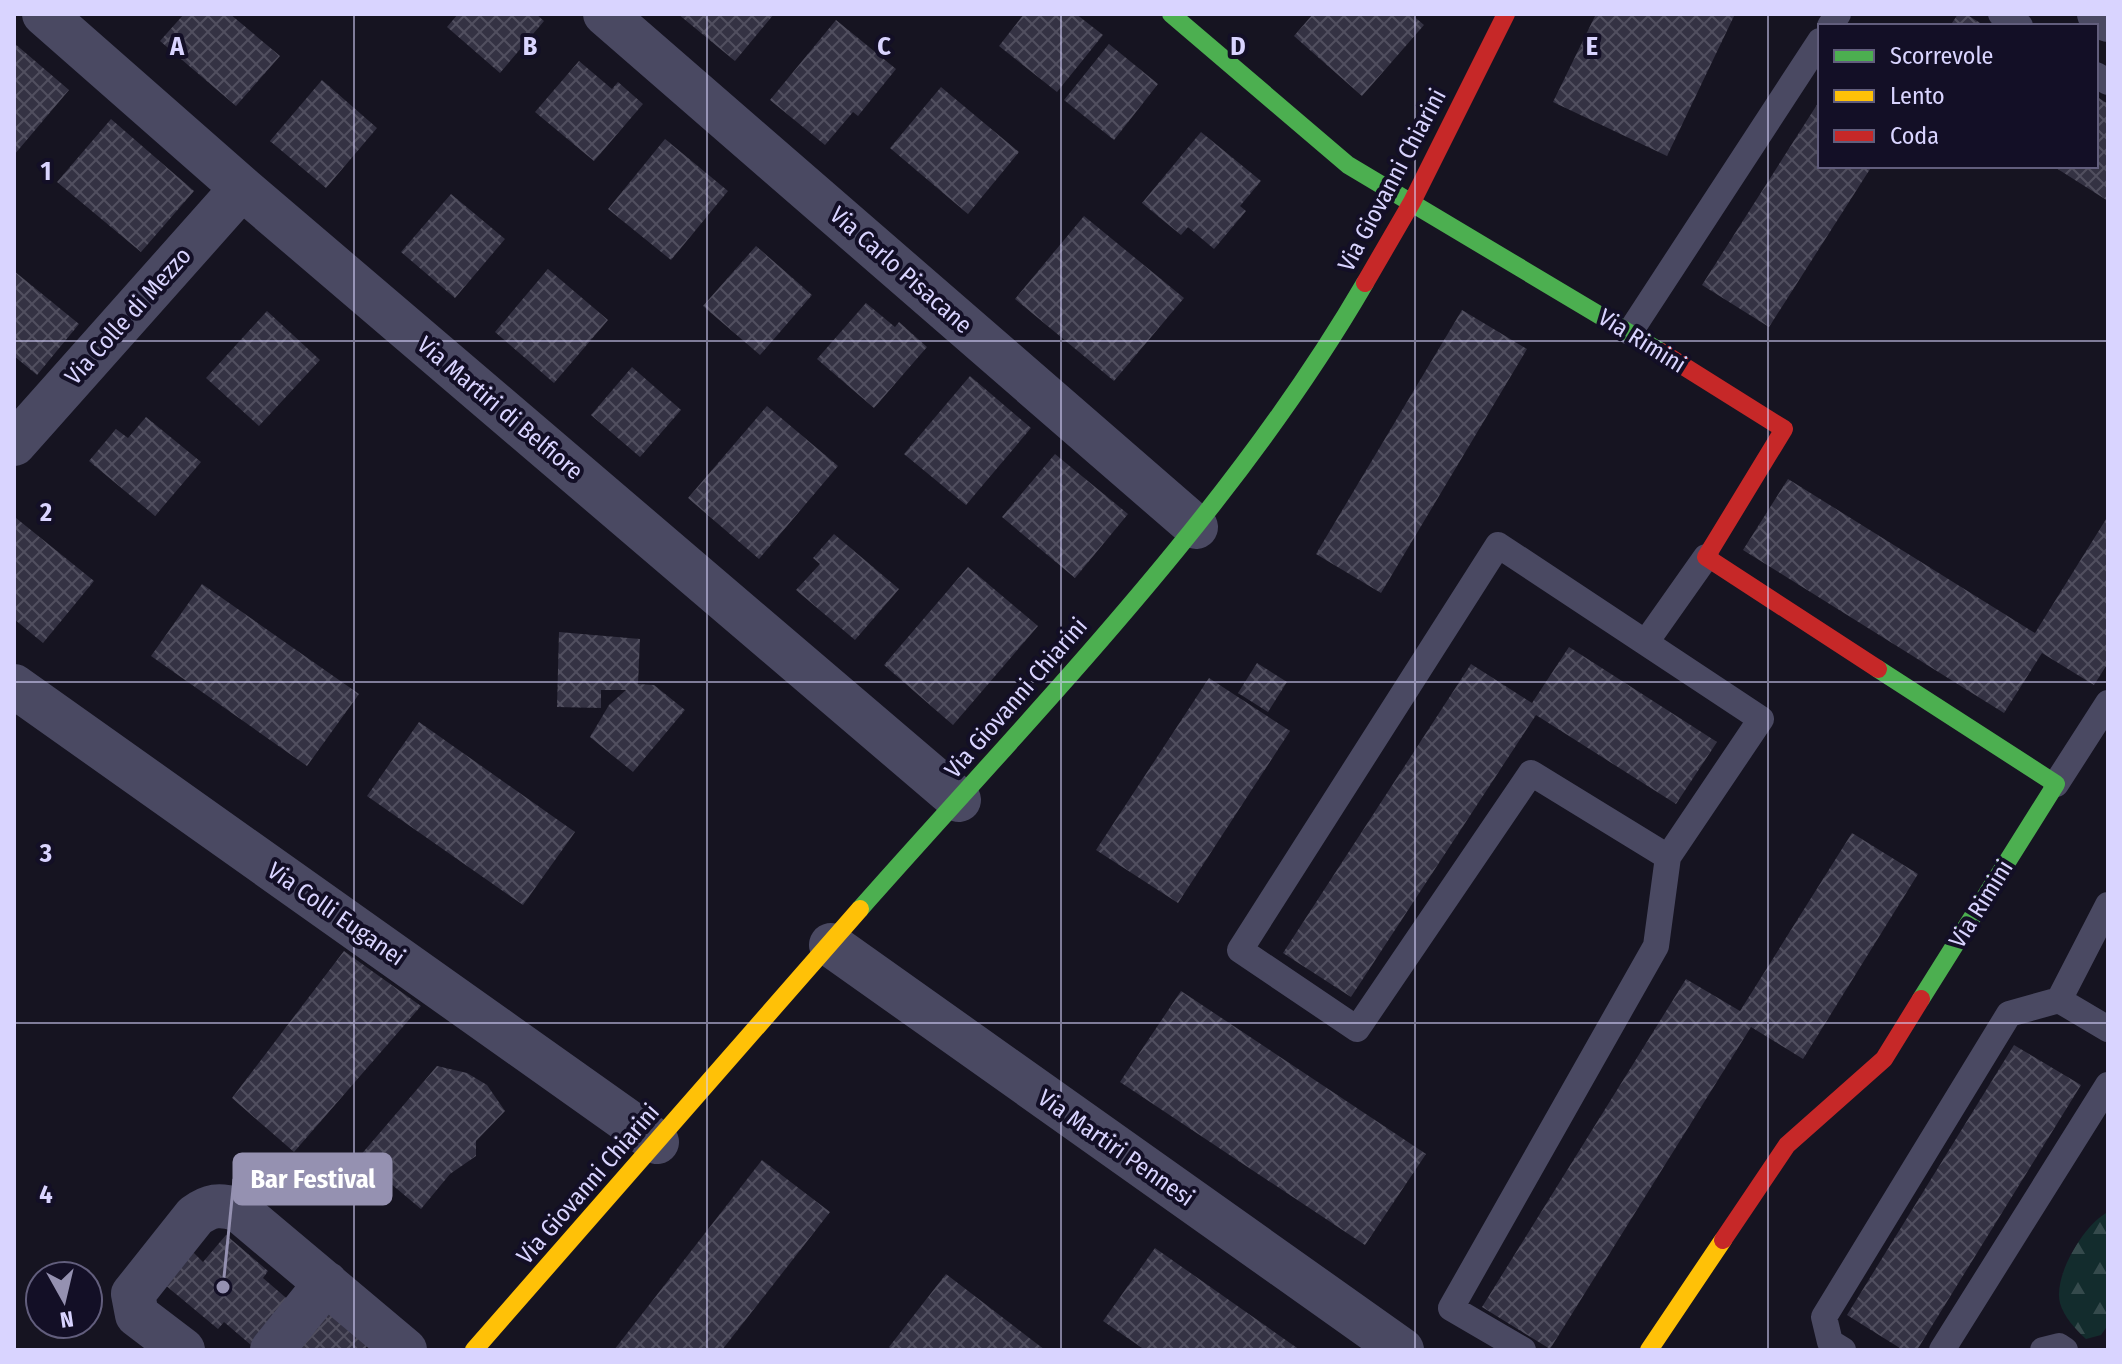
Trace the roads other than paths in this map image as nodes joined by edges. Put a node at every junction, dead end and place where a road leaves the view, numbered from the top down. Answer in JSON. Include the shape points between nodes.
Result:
{"nodes":[{"id":1,"x":44,"y":14,"type":"edge"},
{"id":2,"x":605,"y":14,"type":"edge"},
{"id":3,"x":1171,"y":14,"type":"edge"},
{"id":4,"x":1506,"y":14,"type":"edge"},
{"id":5,"x":2099,"y":14,"type":"edge"},
{"id":6,"x":2108,"y":20,"type":"edge"},
{"id":7,"x":1818,"y":44,"type":"edge"},
{"id":8,"x":242,"y":188,"type":"junction"},
{"id":9,"x":1412,"y":202,"type":"junction"},
{"id":10,"x":1630,"y":332,"type":"junction"},
{"id":11,"x":14,"y":444,"type":"edge"},
{"id":12,"x":1196,"y":527,"type":"junction"},
{"id":13,"x":1706,"y":557,"type":"junction"},
{"id":14,"x":1646,"y":642,"type":"junction"},
{"id":15,"x":14,"y":686,"type":"edge"},
{"id":16,"x":2108,"y":703,"type":"edge"},
{"id":17,"x":2056,"y":784,"type":"junction"},
{"id":18,"x":959,"y":800,"type":"junction"},
{"id":19,"x":1668,"y":857,"type":"junction"},
{"id":20,"x":2108,"y":905,"type":"edge"},
{"id":21,"x":831,"y":945,"type":"junction"},
{"id":22,"x":2059,"y":1000,"type":"junction"},
{"id":23,"x":2108,"y":1029,"type":"edge"},
{"id":24,"x":2108,"y":1085,"type":"edge"},
{"id":25,"x":657,"y":1142,"type":"junction"},
{"id":26,"x":326,"y":1283,"type":"junction"},
{"id":27,"x":487,"y":1346,"type":"edge"},
{"id":28,"x":183,"y":1350,"type":"edge"},
{"id":29,"x":272,"y":1350,"type":"edge"},
{"id":30,"x":405,"y":1350,"type":"edge"},
{"id":31,"x":1402,"y":1350,"type":"edge"},
{"id":32,"x":1523,"y":1350,"type":"edge"},
{"id":33,"x":1649,"y":1350,"type":"edge"},
{"id":34,"x":1843,"y":1350,"type":"edge"},
{"id":35,"x":1942,"y":1350,"type":"edge"},
{"id":36,"x":2043,"y":1350,"type":"edge"},
{"id":37,"x":2065,"y":1350,"type":"edge"}],
"edges":[{"from":1,"to":8,"type":"street","name":"Via Martiri di Belfiore"},
{"from":2,"to":12,"type":"street","name":"Via Carlo Pisacane"},
{"from":3,"to":9,"type":"street","name":"Via Rimini","via":[[1348,165]]},
{"from":4,"to":9,"type":"street","name":"Via Giovanni Chiarini"},
{"from":5,"to":6,"type":"street"},
{"from":7,"to":10,"type":"lane"},
{"from":8,"to":11,"type":"street","name":"Via Colle di Mezzo"},
{"from":8,"to":18,"type":"street","name":"Via Martiri di Belfiore"},
{"from":9,"to":10,"type":"street","name":"Via Rimini"},
{"from":9,"to":12,"type":"street","name":"Via Giovanni Chiarini","via":[[1318,364]]},
{"from":10,"to":13,"type":"street","name":"Via Rimini","via":[[1784,429]]},
{"from":12,"to":18,"type":"street","name":"Via Giovanni Chiarini"},
{"from":13,"to":14,"type":"lane","name":"Via Rimini"},
{"from":13,"to":17,"type":"street"},
{"from":14,"to":19,"type":"lane","via":[[1761,719]]},
{"from":14,"to":19,"type":"lane","via":[[1498,545],[1240,950],[1357,1029],[1531,773]]},
{"from":15,"to":25,"type":"street","name":"Via Colli Euganei"},
{"from":16,"to":17,"type":"lane"},
{"from":17,"to":33,"type":"street","name":"Via Rimini","via":[[1884,1059],[1787,1145]]},
{"from":18,"to":21,"type":"street","name":"Via Giovanni Chiarini"},
{"from":19,"to":32,"type":"lane","via":[[1656,946],[1451,1308]]},
{"from":20,"to":22,"type":"lane"},
{"from":21,"to":25,"type":"street","name":"Via Giovanni Chiarini"},
{"from":21,"to":31,"type":"street","name":"Via Martiri Pennesi"},
{"from":22,"to":23,"type":"lane"},
{"from":22,"to":34,"type":"lane","via":[[2009,1014],[1824,1317],[1830,1342]]},
{"from":24,"to":35,"type":"lane"},
{"from":25,"to":27,"type":"street","name":"Via Giovanni Chiarini"},
{"from":26,"to":28,"type":"street","via":[[237,1209],[209,1206],[195,1216],[133,1294],[137,1315]]},
{"from":26,"to":29,"type":"street"},
{"from":26,"to":30,"type":"street"},
{"from":36,"to":37,"type":"lane"}]}
